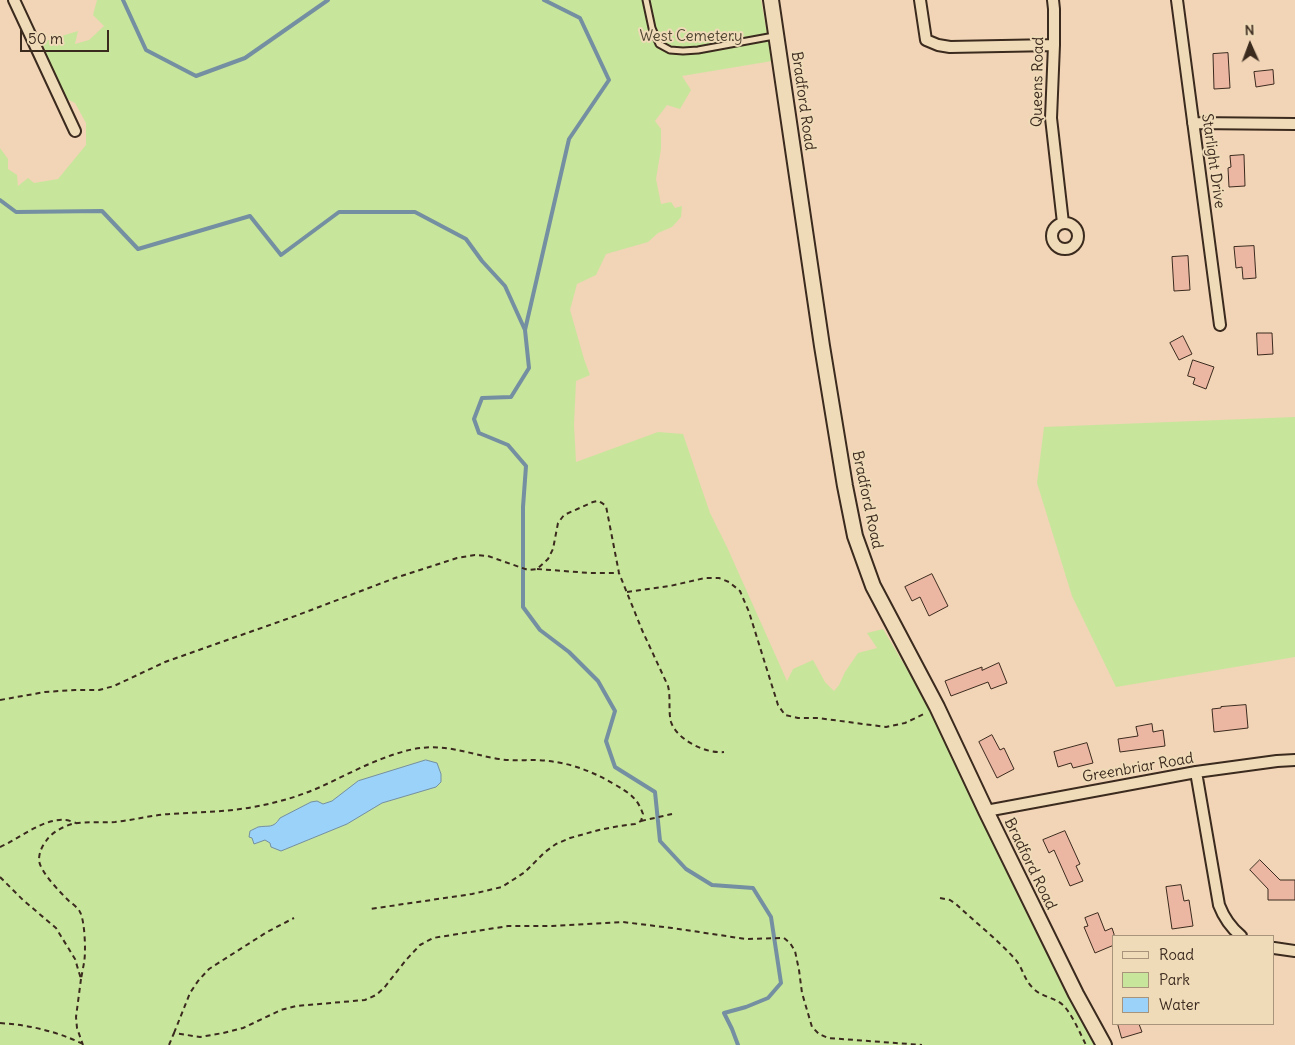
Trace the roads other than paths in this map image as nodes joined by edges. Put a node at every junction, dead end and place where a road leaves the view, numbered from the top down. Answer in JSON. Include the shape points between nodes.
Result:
{"nodes":[{"id":1,"x":14,"y":0,"type":"edge"},
{"id":2,"x":646,"y":0,"type":"edge"},
{"id":3,"x":771,"y":0,"type":"edge"},
{"id":4,"x":920,"y":0,"type":"edge"},
{"id":5,"x":1053,"y":0,"type":"edge"},
{"id":6,"x":1177,"y":0,"type":"edge"},
{"id":7,"x":777,"y":36,"type":"junction"},
{"id":8,"x":1054,"y":45,"type":"junction"},
{"id":9,"x":1193,"y":123,"type":"junction"},
{"id":10,"x":1295,"y":124,"type":"edge"},
{"id":11,"x":75,"y":131,"type":"dead end"},
{"id":12,"x":1063,"y":223,"type":"dead end"},
{"id":13,"x":1220,"y":325,"type":"dead end"},
{"id":14,"x":1295,"y":760,"type":"edge"},
{"id":15,"x":1196,"y":772,"type":"junction"},
{"id":16,"x":986,"y":811,"type":"junction"},
{"id":17,"x":1240,"y":935,"type":"edge"},
{"id":18,"x":1275,"y":948,"type":"edge"},
{"id":19,"x":1295,"y":951,"type":"edge"},
{"id":20,"x":1104,"y":1045,"type":"edge"}],
"edges":[{"from":1,"to":11,"type":"street"},
{"from":2,"to":7,"type":"lane","via":[[659,44],[670,50],[698,50]]},
{"from":3,"to":7,"type":"street","name":"Bradford Road"},
{"from":4,"to":8,"type":"street","via":[[926,40],[938,45]]},
{"from":5,"to":8,"type":"street","name":"Queens Road"},
{"from":6,"to":9,"type":"street","name":"Starlight Drive"},
{"from":7,"to":16,"type":"street","name":"Bradford Road","via":[[822,346],[855,536],[873,586],[937,707]]},
{"from":8,"to":12,"type":"street","name":"Queens Road","via":[[1051,118]]},
{"from":9,"to":10,"type":"street"},
{"from":9,"to":13,"type":"street","name":"Starlight Drive"},
{"from":14,"to":15,"type":"street","name":"Greenbriar Road"},
{"from":15,"to":16,"type":"street","name":"Greenbriar Road"},
{"from":15,"to":17,"type":"street","via":[[1219,905],[1225,919]]},
{"from":16,"to":20,"type":"street","name":"Bradford Road"},
{"from":18,"to":19,"type":"street"}]}
